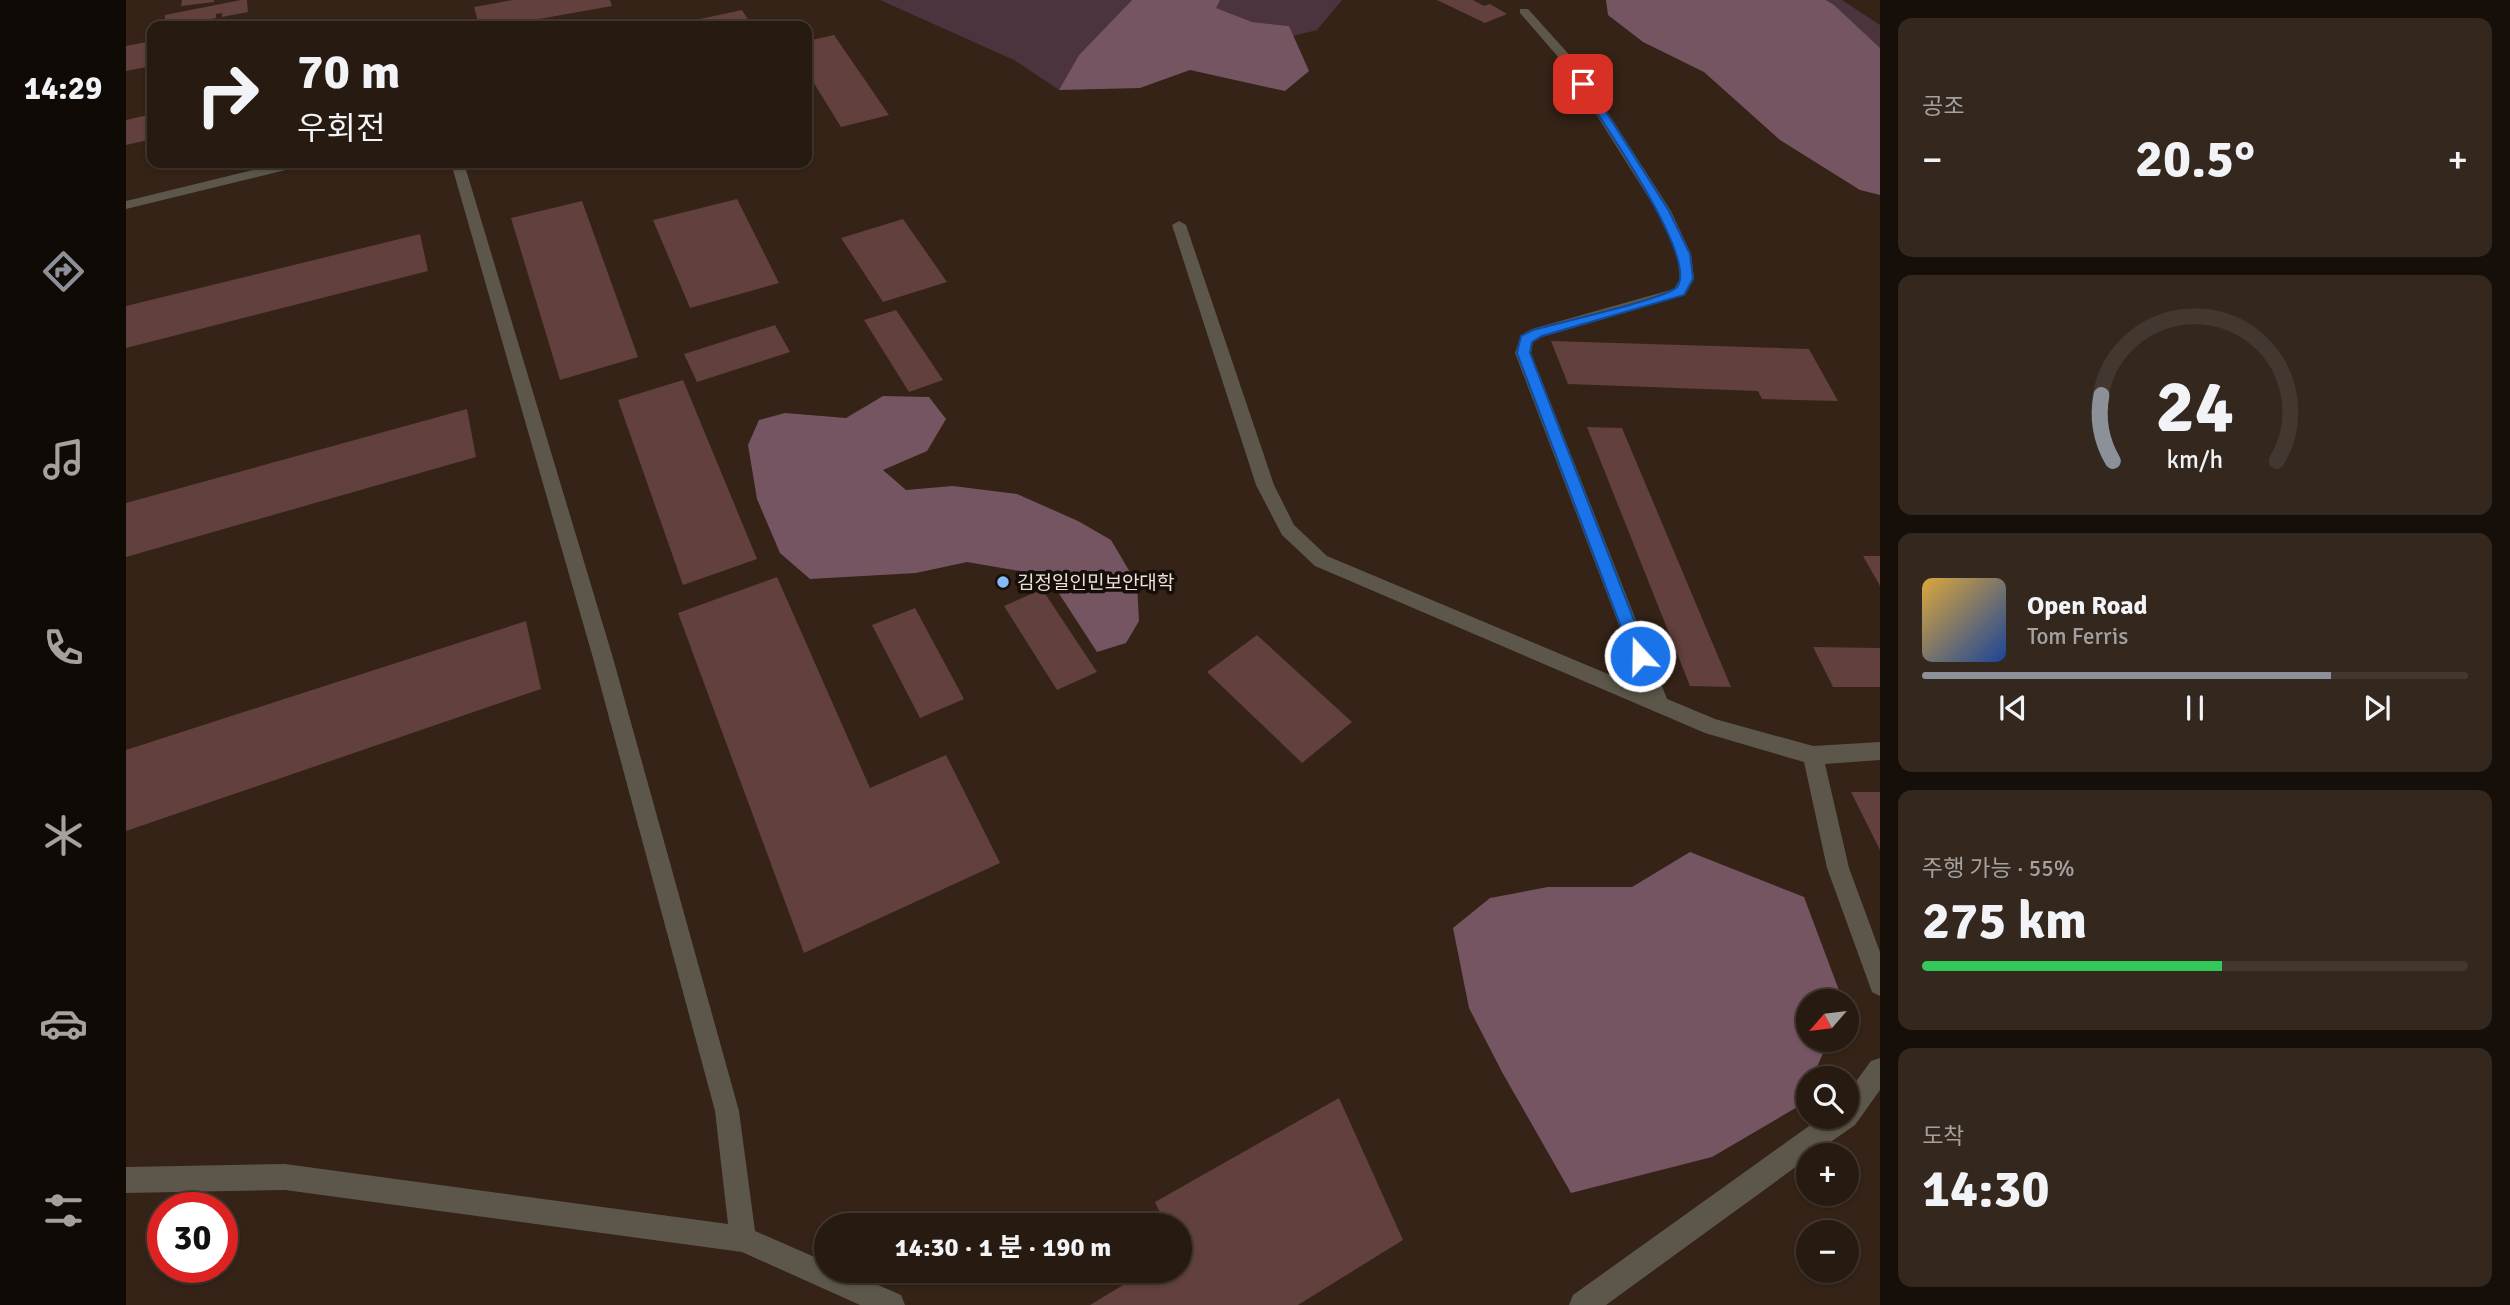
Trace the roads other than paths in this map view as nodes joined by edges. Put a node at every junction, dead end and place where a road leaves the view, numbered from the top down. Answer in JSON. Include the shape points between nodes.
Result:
{"nodes":[{"id":1,"x":1524,"y":11,"type":"dead end"},
{"id":2,"x":268,"y":168,"type":"edge"},
{"id":3,"x":458,"y":168,"type":"edge"},
{"id":4,"x":126,"y":205,"type":"edge"},
{"id":5,"x":1179,"y":225,"type":"dead end"},
{"id":6,"x":1659,"y":704,"type":"junction"},
{"id":7,"x":1880,"y":751,"type":"edge"},
{"id":8,"x":1813,"y":755,"type":"junction"},
{"id":9,"x":1880,"y":984,"type":"edge"},
{"id":10,"x":1880,"y":1070,"type":"edge"},
{"id":11,"x":1859,"y":1098,"type":"edge"},
{"id":12,"x":1828,"y":1129,"type":"edge"},
{"id":13,"x":126,"y":1180,"type":"edge"},
{"id":14,"x":743,"y":1239,"type":"junction"},
{"id":15,"x":891,"y":1305,"type":"edge"},
{"id":16,"x":1583,"y":1305,"type":"edge"}],
"edges":[{"from":1,"to":6,"type":"street","via":[[1570,63],[1664,211],[1684,254],[1687,279],[1680,292],[1537,333],[1525,340],[1523,353]]},
{"from":2,"to":4,"type":"lane"},
{"from":3,"to":14,"type":"lane","via":[[603,657],[727,1111]]},
{"from":5,"to":6,"type":"lane","via":[[1265,485],[1288,530],[1321,561]]},
{"from":6,"to":8,"type":"lane","via":[[1712,727]]},
{"from":7,"to":8,"type":"lane"},
{"from":8,"to":9,"type":"lane","via":[[1838,868]]},
{"from":10,"to":11,"type":"lane"},
{"from":12,"to":16,"type":"lane"},
{"from":13,"to":14,"type":"lane","via":[[285,1177]]},
{"from":14,"to":15,"type":"lane"}]}
